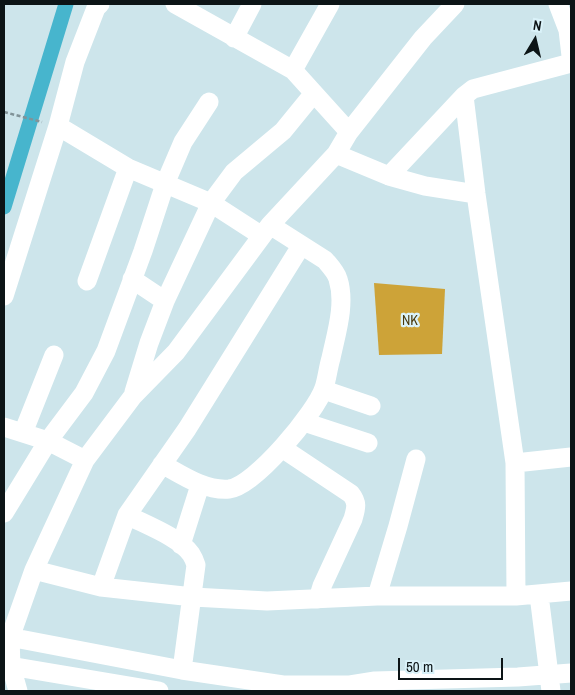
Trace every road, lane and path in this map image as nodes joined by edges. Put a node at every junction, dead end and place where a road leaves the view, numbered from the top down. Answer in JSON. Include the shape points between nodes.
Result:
{"nodes":[{"id":1,"x":100,"y":4,"type":"edge"},
{"id":2,"x":175,"y":4,"type":"edge"},
{"id":3,"x":252,"y":4,"type":"edge"},
{"id":4,"x":330,"y":4,"type":"edge"},
{"id":5,"x":455,"y":4,"type":"edge"},
{"id":6,"x":558,"y":4,"type":"edge"},
{"id":7,"x":570,"y":28,"type":"edge"},
{"id":8,"x":234,"y":38,"type":"junction"},
{"id":9,"x":571,"y":56,"type":"edge"},
{"id":10,"x":571,"y":63,"type":"edge"},
{"id":11,"x":293,"y":70,"type":"junction"},
{"id":12,"x":314,"y":93,"type":"junction"},
{"id":13,"x":464,"y":96,"type":"junction"},
{"id":14,"x":209,"y":102,"type":"dead end"},
{"id":15,"x":4,"y":112,"type":"edge"},
{"id":16,"x":53,"y":125,"type":"junction"},
{"id":17,"x":349,"y":132,"type":"junction"},
{"id":18,"x":336,"y":154,"type":"junction"},
{"id":19,"x":128,"y":168,"type":"junction"},
{"id":20,"x":390,"y":176,"type":"junction"},
{"id":21,"x":165,"y":184,"type":"junction"},
{"id":22,"x":476,"y":194,"type":"junction"},
{"id":23,"x":211,"y":203,"type":"junction"},
{"id":24,"x":266,"y":230,"type":"junction"},
{"id":25,"x":301,"y":246,"type":"junction"},
{"id":26,"x":132,"y":279,"type":"junction"},
{"id":27,"x":87,"y":281,"type":"dead end"},
{"id":28,"x":4,"y":296,"type":"edge"},
{"id":29,"x":165,"y":301,"type":"junction"},
{"id":30,"x":54,"y":355,"type":"dead end"},
{"id":31,"x":324,"y":390,"type":"junction"},
{"id":32,"x":133,"y":396,"type":"junction"},
{"id":33,"x":371,"y":406,"type":"dead end"},
{"id":34,"x":304,"y":422,"type":"junction"},
{"id":35,"x":4,"y":427,"type":"edge"},
{"id":36,"x":23,"y":433,"type":"junction"},
{"id":37,"x":48,"y":441,"type":"junction"},
{"id":38,"x":368,"y":443,"type":"dead end"},
{"id":39,"x":282,"y":448,"type":"junction"},
{"id":40,"x":571,"y":458,"type":"edge"},
{"id":41,"x":416,"y":459,"type":"dead end"},
{"id":42,"x":84,"y":460,"type":"junction"},
{"id":43,"x":515,"y":463,"type":"junction"},
{"id":44,"x":162,"y":464,"type":"junction"},
{"id":45,"x":200,"y":485,"type":"junction"},
{"id":46,"x":4,"y":513,"type":"edge"},
{"id":47,"x":127,"y":515,"type":"junction"},
{"id":48,"x":181,"y":545,"type":"junction"},
{"id":49,"x":34,"y":570,"type":"junction"},
{"id":50,"x":100,"y":587,"type":"junction"},
{"id":51,"x":571,"y":591,"type":"edge"},
{"id":52,"x":539,"y":595,"type":"junction"},
{"id":53,"x":377,"y":596,"type":"junction"},
{"id":54,"x":516,"y":596,"type":"junction"},
{"id":55,"x":193,"y":597,"type":"junction"},
{"id":56,"x":318,"y":599,"type":"junction"},
{"id":57,"x":7,"y":637,"type":"edge"},
{"id":58,"x":182,"y":670,"type":"junction"},
{"id":59,"x":6,"y":671,"type":"edge"},
{"id":60,"x":571,"y":673,"type":"edge"},
{"id":61,"x":550,"y":683,"type":"edge"},
{"id":62,"x":520,"y":684,"type":"edge"},
{"id":63,"x":262,"y":686,"type":"edge"},
{"id":64,"x":285,"y":688,"type":"edge"},
{"id":65,"x":8,"y":691,"type":"edge"},
{"id":66,"x":18,"y":691,"type":"edge"},
{"id":67,"x":159,"y":691,"type":"edge"}],
"edges":[{"from":1,"to":16,"type":"street"},
{"from":2,"to":8,"type":"street"},
{"from":3,"to":8,"type":"street"},
{"from":4,"to":11,"type":"street"},
{"from":5,"to":17,"type":"street","via":[[423,38]]},
{"from":6,"to":7,"type":"street"},
{"from":7,"to":9,"type":"street"},
{"from":8,"to":11,"type":"street"},
{"from":10,"to":13,"type":"street","via":[[494,82]]},
{"from":11,"to":12,"type":"street"},
{"from":12,"to":17,"type":"street"},
{"from":12,"to":23,"type":"street","via":[[282,130],[234,172]]},
{"from":13,"to":20,"type":"street"},
{"from":13,"to":22,"type":"street"},
{"from":14,"to":21,"type":"street","via":[[183,142]]},
{"from":15,"to":16,"type":"path"},
{"from":16,"to":19,"type":"street"},
{"from":16,"to":28,"type":"street"},
{"from":17,"to":18,"type":"street"},
{"from":18,"to":20,"type":"street"},
{"from":18,"to":24,"type":"street"},
{"from":19,"to":21,"type":"street"},
{"from":19,"to":27,"type":"street"},
{"from":20,"to":22,"type":"street","via":[[425,186]]},
{"from":21,"to":23,"type":"street"},
{"from":21,"to":26,"type":"street"},
{"from":22,"to":43,"type":"street"},
{"from":23,"to":24,"type":"street"},
{"from":23,"to":29,"type":"street"},
{"from":24,"to":25,"type":"street"},
{"from":24,"to":32,"type":"street","via":[[176,352]]},
{"from":25,"to":31,"type":"street","via":[[325,260],[338,278],[340,314]]},
{"from":25,"to":44,"type":"street"},
{"from":26,"to":29,"type":"street"},
{"from":26,"to":37,"type":"street","via":[[106,351],[84,393]]},
{"from":29,"to":32,"type":"street"},
{"from":30,"to":36,"type":"street"},
{"from":31,"to":33,"type":"street"},
{"from":31,"to":34,"type":"street"},
{"from":32,"to":42,"type":"street"},
{"from":34,"to":38,"type":"street"},
{"from":34,"to":39,"type":"street"},
{"from":35,"to":36,"type":"street"},
{"from":36,"to":37,"type":"street"},
{"from":37,"to":42,"type":"street"},
{"from":37,"to":46,"type":"street"},
{"from":39,"to":45,"type":"street","via":[[238,487],[228,489]]},
{"from":39,"to":56,"type":"street","via":[[356,500],[353,519]]},
{"from":40,"to":43,"type":"street"},
{"from":41,"to":53,"type":"street"},
{"from":42,"to":49,"type":"street"},
{"from":43,"to":54,"type":"street"},
{"from":44,"to":45,"type":"street"},
{"from":44,"to":47,"type":"street"},
{"from":45,"to":48,"type":"street"},
{"from":47,"to":48,"type":"street"},
{"from":47,"to":50,"type":"street"},
{"from":48,"to":55,"type":"street","via":[[191,554],[196,565]]},
{"from":49,"to":50,"type":"street"},
{"from":49,"to":57,"type":"street"},
{"from":50,"to":55,"type":"street"},
{"from":51,"to":52,"type":"street"},
{"from":52,"to":54,"type":"street"},
{"from":52,"to":61,"type":"street"},
{"from":53,"to":54,"type":"street"},
{"from":53,"to":56,"type":"street"},
{"from":55,"to":56,"type":"street","via":[[267,601]]},
{"from":55,"to":58,"type":"street"},
{"from":57,"to":58,"type":"street"},
{"from":57,"to":59,"type":"street"},
{"from":58,"to":63,"type":"street"},
{"from":59,"to":65,"type":"street"},
{"from":59,"to":66,"type":"street"},
{"from":59,"to":67,"type":"street","via":[[48,671]]},
{"from":60,"to":61,"type":"street"},
{"from":61,"to":62,"type":"street"},
{"from":62,"to":64,"type":"street","via":[[376,681]]},
{"from":63,"to":64,"type":"street"}]}
